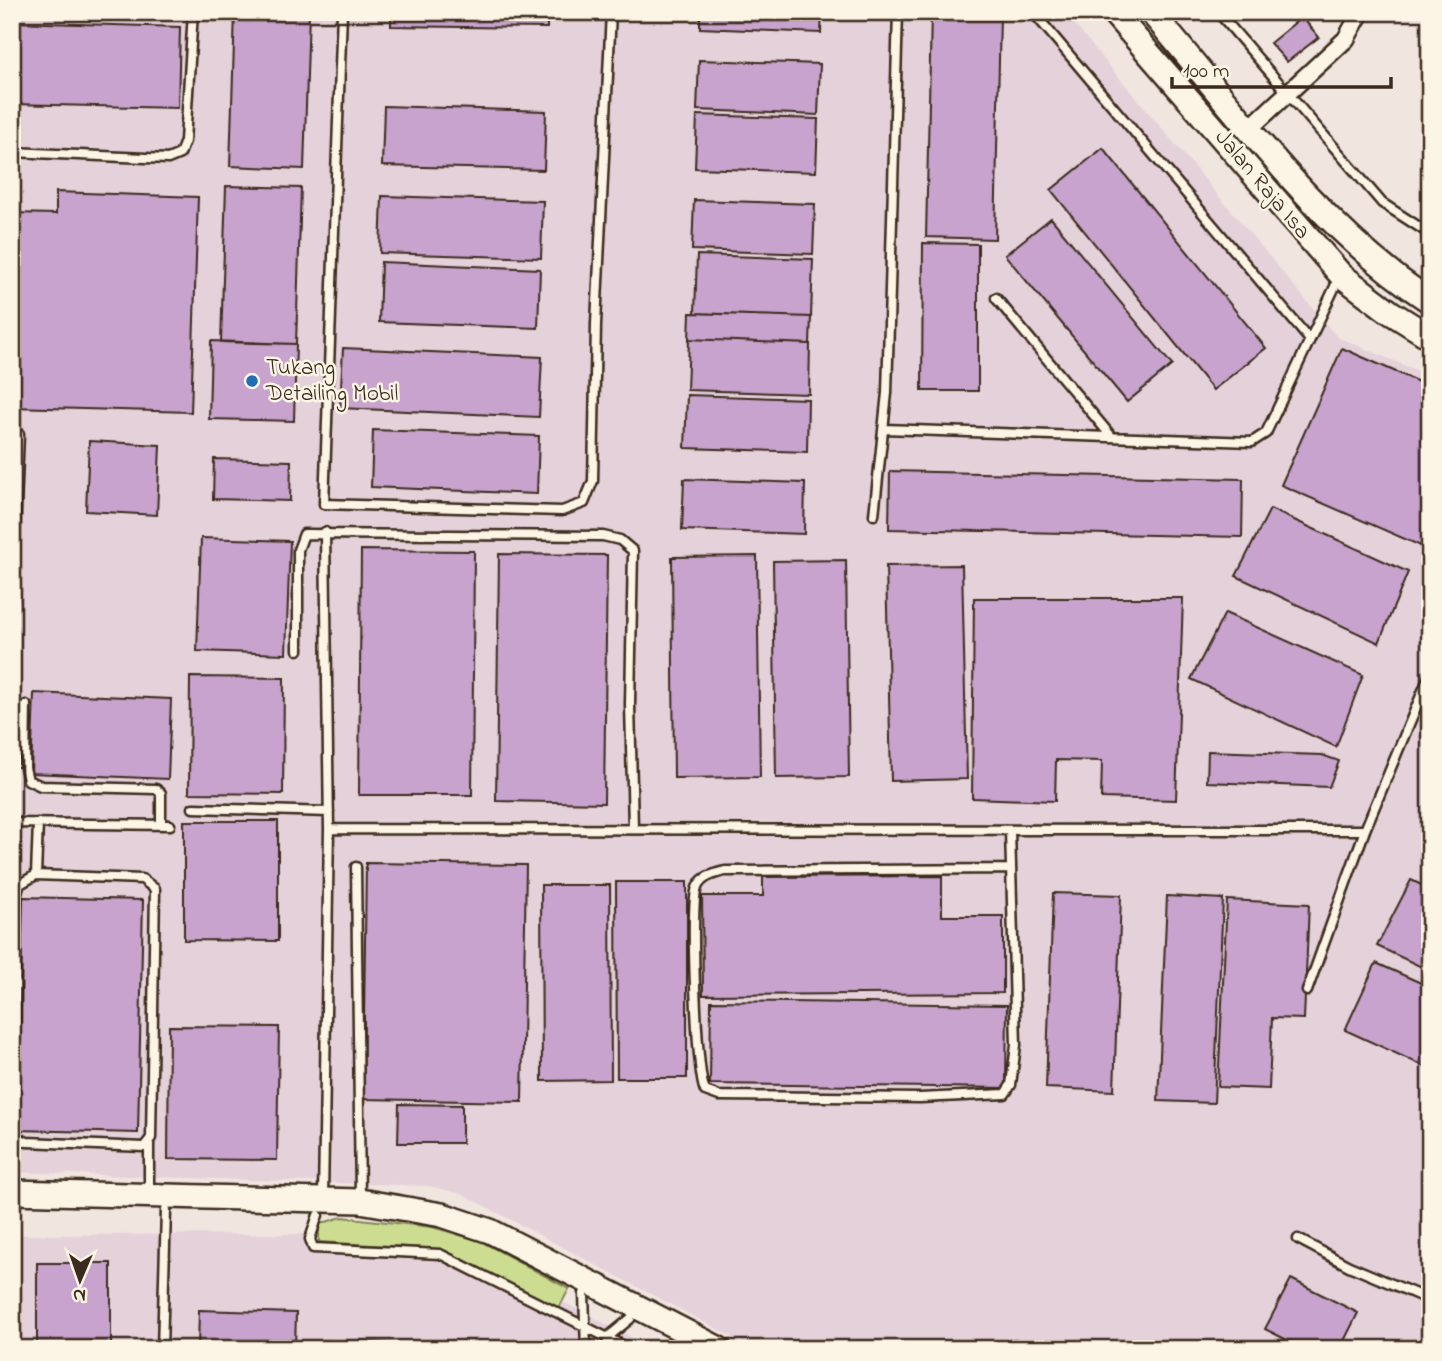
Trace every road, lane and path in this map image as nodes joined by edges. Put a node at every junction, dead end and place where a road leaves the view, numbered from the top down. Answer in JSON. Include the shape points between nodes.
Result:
{"nodes":[{"id":1,"x":193,"y":12,"type":"edge"},
{"id":2,"x":342,"y":12,"type":"edge"},
{"id":3,"x":611,"y":12,"type":"edge"},
{"id":4,"x":898,"y":12,"type":"edge"},
{"id":5,"x":1033,"y":12,"type":"edge"},
{"id":6,"x":1114,"y":12,"type":"edge"},
{"id":7,"x":1151,"y":12,"type":"edge"},
{"id":8,"x":1218,"y":12,"type":"edge"},
{"id":9,"x":1361,"y":12,"type":"edge"},
{"id":10,"x":1287,"y":90,"type":"junction"},
{"id":11,"x":1250,"y":128,"type":"junction"},
{"id":12,"x":12,"y":152,"type":"edge"},
{"id":13,"x":1430,"y":234,"type":"edge"},
{"id":14,"x":1341,"y":275,"type":"junction"},
{"id":15,"x":996,"y":298,"type":"dead end"},
{"id":16,"x":1430,"y":301,"type":"edge"},
{"id":17,"x":1430,"y":337,"type":"edge"},
{"id":18,"x":1309,"y":340,"type":"junction"},
{"id":19,"x":884,"y":429,"type":"junction"},
{"id":20,"x":12,"y":431,"type":"edge"},
{"id":21,"x":1111,"y":436,"type":"junction"},
{"id":22,"x":874,"y":515,"type":"dead end"},
{"id":23,"x":325,"y":532,"type":"junction"},
{"id":24,"x":12,"y":602,"type":"edge"},
{"id":25,"x":298,"y":650,"type":"dead end"},
{"id":26,"x":1430,"y":674,"type":"edge"},
{"id":27,"x":26,"y":705,"type":"dead end"},
{"id":28,"x":193,"y":808,"type":"dead end"},
{"id":29,"x":329,"y":812,"type":"junction"},
{"id":30,"x":12,"y":823,"type":"edge"},
{"id":31,"x":38,"y":823,"type":"junction"},
{"id":32,"x":633,"y":828,"type":"junction"},
{"id":33,"x":329,"y":829,"type":"junction"},
{"id":34,"x":1010,"y":830,"type":"junction"},
{"id":35,"x":1365,"y":830,"type":"junction"},
{"id":36,"x":356,"y":867,"type":"dead end"},
{"id":37,"x":1009,"y":869,"type":"junction"},
{"id":38,"x":36,"y":875,"type":"junction"},
{"id":39,"x":1307,"y":991,"type":"dead end"},
{"id":40,"x":149,"y":1143,"type":"junction"},
{"id":41,"x":12,"y":1192,"type":"edge"},
{"id":42,"x":360,"y":1201,"type":"junction"},
{"id":43,"x":157,"y":1204,"type":"junction"},
{"id":44,"x":12,"y":1206,"type":"edge"},
{"id":45,"x":321,"y":1208,"type":"junction"},
{"id":46,"x":1298,"y":1239,"type":"dead end"},
{"id":47,"x":586,"y":1289,"type":"junction"},
{"id":48,"x":1430,"y":1300,"type":"edge"},
{"id":49,"x":636,"y":1314,"type":"junction"},
{"id":50,"x":587,"y":1326,"type":"junction"},
{"id":51,"x":608,"y":1337,"type":"junction"},
{"id":52,"x":323,"y":1346,"type":"dead end"},
{"id":53,"x":162,"y":1349,"type":"edge"},
{"id":54,"x":401,"y":1349,"type":"edge"},
{"id":55,"x":586,"y":1349,"type":"edge"},
{"id":56,"x":607,"y":1349,"type":"edge"},
{"id":57,"x":630,"y":1349,"type":"edge"},
{"id":58,"x":687,"y":1349,"type":"edge"},
{"id":59,"x":719,"y":1349,"type":"edge"}],
"edges":[{"from":1,"to":12,"type":"lane","via":[[185,141],[180,154],[168,159]]},
{"from":2,"to":3,"type":"lane","via":[[324,504],[562,512],[584,503],[593,481]]},
{"from":4,"to":19,"type":"lane"},
{"from":5,"to":18,"type":"lane"},
{"from":6,"to":14,"type":"main road","name":"Jalan Raja Isa"},
{"from":7,"to":11,"type":"main road","name":"Jalan Raja Isa"},
{"from":8,"to":10,"type":"lane"},
{"from":9,"to":10,"type":"street","via":[[1346,39]]},
{"from":10,"to":11,"type":"street"},
{"from":10,"to":13,"type":"lane","via":[[1382,203]]},
{"from":11,"to":16,"type":"main road","name":"Jalan Raja Isa","via":[[1319,208],[1396,279]]},
{"from":14,"to":17,"type":"main road","name":"Jalan Raja Isa"},
{"from":14,"to":18,"type":"lane"},
{"from":15,"to":21,"type":"lane"},
{"from":18,"to":21,"type":"lane","via":[[1266,433],[1257,440]]},
{"from":19,"to":21,"type":"lane"},
{"from":19,"to":22,"type":"lane"},
{"from":20,"to":24,"type":"lane","via":[[19,434]]},
{"from":23,"to":25,"type":"lane","via":[[304,534],[298,544]]},
{"from":23,"to":29,"type":"lane"},
{"from":23,"to":32,"type":"lane","via":[[603,536],[620,540],[633,551]]},
{"from":26,"to":35,"type":"lane"},
{"from":27,"to":31,"type":"lane","via":[[24,768],[28,780],[41,786],[156,789],[161,793],[165,825]]},
{"from":28,"to":29,"type":"lane"},
{"from":29,"to":33,"type":"lane"},
{"from":30,"to":31,"type":"lane"},
{"from":31,"to":38,"type":"lane"},
{"from":32,"to":33,"type":"lane"},
{"from":32,"to":34,"type":"lane"},
{"from":33,"to":45,"type":"lane"},
{"from":34,"to":35,"type":"lane"},
{"from":34,"to":37,"type":"lane"},
{"from":35,"to":39,"type":"lane"},
{"from":36,"to":42,"type":"lane"},
{"from":37,"to":37,"type":"lane","via":[[1016,1045],[1011,1085],[1004,1094],[719,1096],[705,1091],[695,960],[696,891],[706,877],[725,871]]},
{"from":38,"to":40,"type":"lane","via":[[142,879],[155,890]]},
{"from":38,"to":40,"type":"lane","via":[[20,884],[17,893],[16,1137],[27,1142],[135,1148]]},
{"from":40,"to":43,"type":"lane"},
{"from":41,"to":43,"type":"main road"},
{"from":42,"to":45,"type":"main road"},
{"from":42,"to":47,"type":"main road","via":[[442,1215],[490,1231]]},
{"from":43,"to":44,"type":"main road"},
{"from":43,"to":45,"type":"main road"},
{"from":43,"to":53,"type":"lane"},
{"from":45,"to":47,"type":"main road","via":[[438,1226]]},
{"from":45,"to":50,"type":"lane","via":[[310,1239],[313,1248],[440,1254]]},
{"from":46,"to":48,"type":"lane"},
{"from":47,"to":49,"type":"main road"},
{"from":47,"to":50,"type":"lane"},
{"from":49,"to":51,"type":"lane"},
{"from":49,"to":58,"type":"main road"},
{"from":49,"to":59,"type":"main road"},
{"from":50,"to":51,"type":"lane"},
{"from":50,"to":55,"type":"lane"},
{"from":51,"to":56,"type":"lane"},
{"from":51,"to":57,"type":"lane"},
{"from":52,"to":54,"type":"lane"}]}
